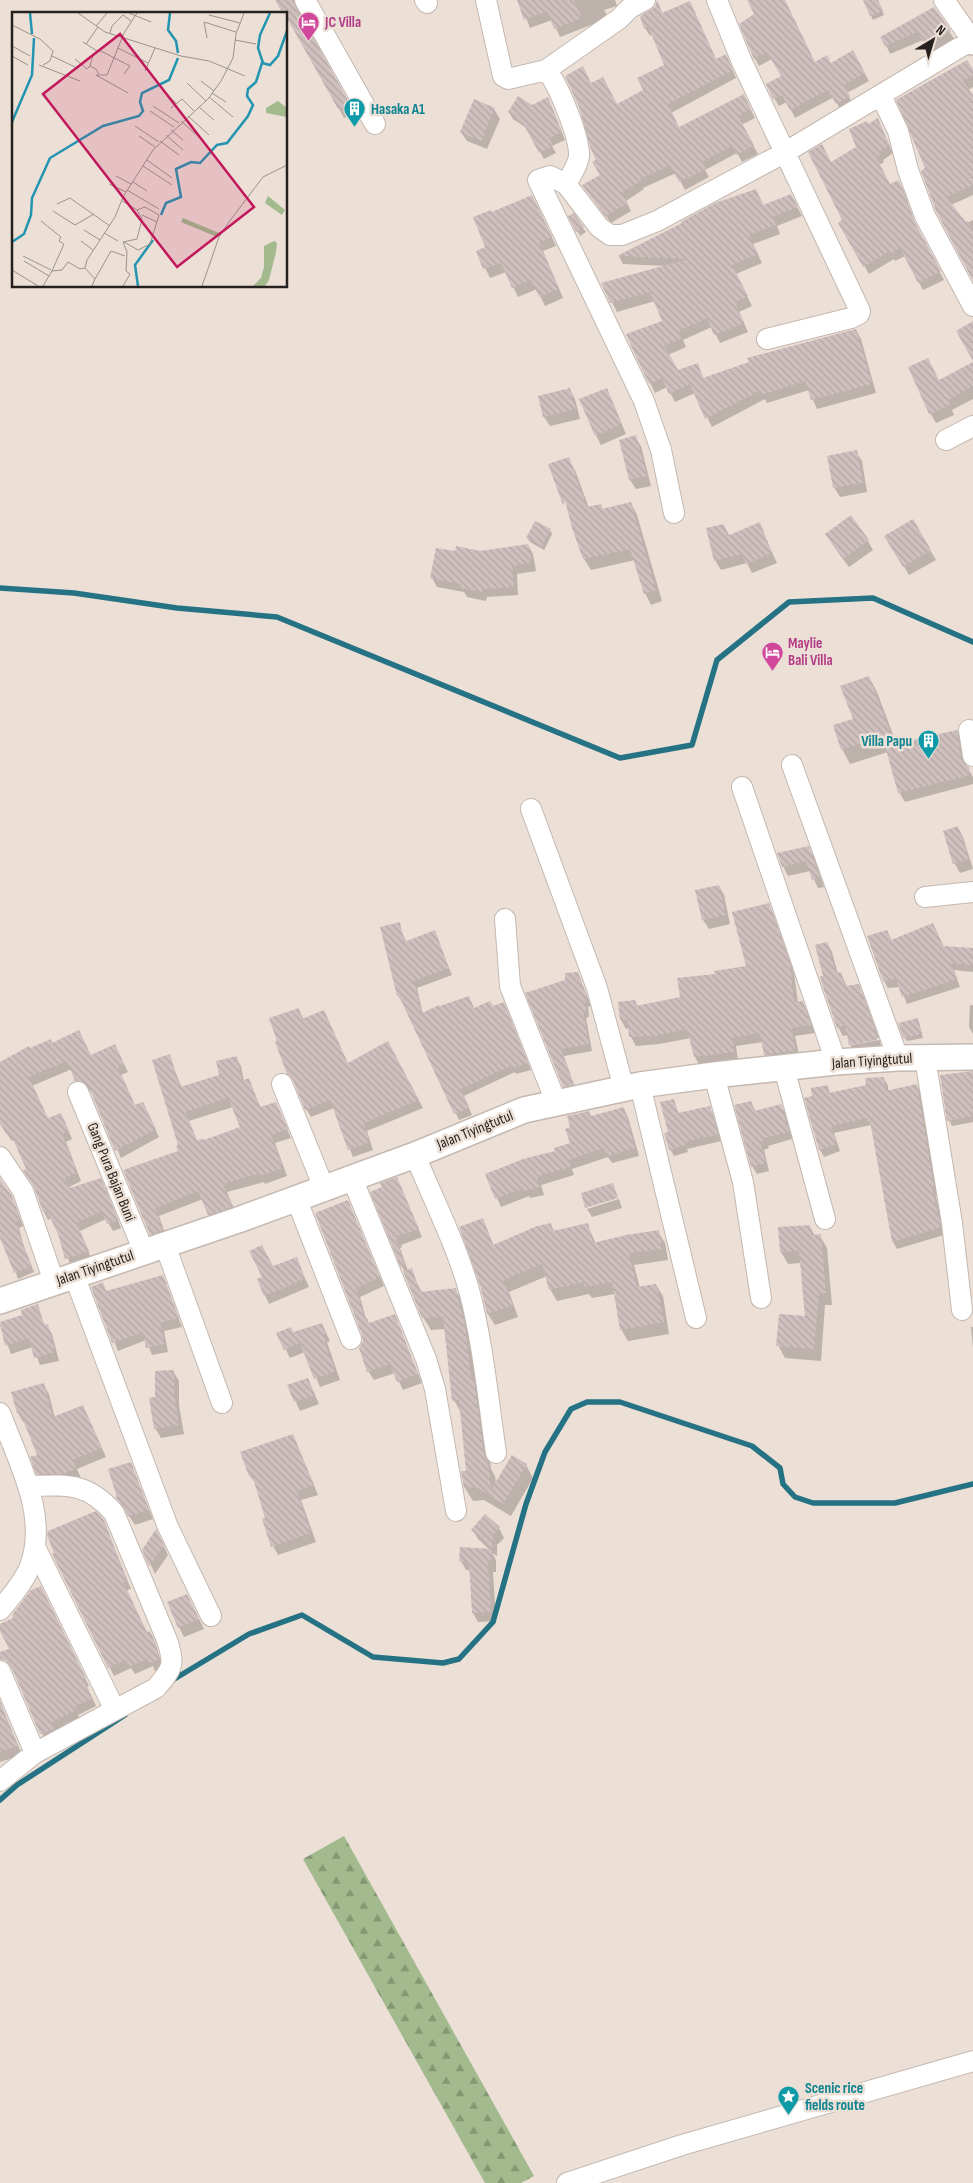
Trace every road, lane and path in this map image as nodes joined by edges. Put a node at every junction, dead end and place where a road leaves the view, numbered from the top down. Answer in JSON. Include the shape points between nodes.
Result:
{"nodes":[{"id":1,"x":305,"y":0,"type":"edge"},
{"id":2,"x":486,"y":0,"type":"edge"},
{"id":3,"x":646,"y":0,"type":"edge"},
{"id":4,"x":717,"y":0,"type":"edge"},
{"id":5,"x":944,"y":0,"type":"edge"},
{"id":6,"x":973,"y":41,"type":"edge"},
{"id":7,"x":546,"y":70,"type":"junction"},
{"id":8,"x":881,"y":96,"type":"junction"},
{"id":9,"x":375,"y":124,"type":"dead end"},
{"id":10,"x":784,"y":153,"type":"junction"},
{"id":11,"x":566,"y":184,"type":"junction"},
{"id":12,"x":973,"y":306,"type":"edge"},
{"id":13,"x":767,"y":339,"type":"dead end"},
{"id":14,"x":973,"y":426,"type":"edge"},
{"id":15,"x":946,"y":440,"type":"dead end"},
{"id":16,"x":674,"y":513,"type":"dead end"},
{"id":17,"x":969,"y":730,"type":"dead end"},
{"id":18,"x":973,"y":756,"type":"edge"},
{"id":19,"x":792,"y":765,"type":"dead end"},
{"id":20,"x":742,"y":787,"type":"dead end"},
{"id":21,"x":531,"y":809,"type":"dead end"},
{"id":22,"x":973,"y":892,"type":"edge"},
{"id":23,"x":925,"y":897,"type":"dead end"},
{"id":24,"x":505,"y":919,"type":"dead end"},
{"id":25,"x":973,"y":1057,"type":"edge"},
{"id":26,"x":898,"y":1058,"type":"junction"},
{"id":27,"x":925,"y":1058,"type":"junction"},
{"id":28,"x":836,"y":1062,"type":"junction"},
{"id":29,"x":784,"y":1068,"type":"junction"},
{"id":30,"x":714,"y":1075,"type":"junction"},
{"id":31,"x":282,"y":1084,"type":"dead end"},
{"id":32,"x":632,"y":1087,"type":"junction"},
{"id":33,"x":78,"y":1092,"type":"dead end"},
{"id":34,"x":556,"y":1102,"type":"junction"},
{"id":35,"x":415,"y":1155,"type":"junction"},
{"id":36,"x":0,"y":1157,"type":"edge"},
{"id":37,"x":352,"y":1178,"type":"junction"},
{"id":38,"x":324,"y":1188,"type":"junction"},
{"id":39,"x":296,"y":1198,"type":"junction"},
{"id":40,"x":825,"y":1220,"type":"dead end"},
{"id":41,"x":155,"y":1248,"type":"junction"},
{"id":42,"x":64,"y":1279,"type":"junction"},
{"id":43,"x":761,"y":1298,"type":"dead end"},
{"id":44,"x":0,"y":1302,"type":"edge"},
{"id":45,"x":962,"y":1310,"type":"dead end"},
{"id":46,"x":696,"y":1318,"type":"dead end"},
{"id":47,"x":350,"y":1339,"type":"dead end"},
{"id":48,"x":222,"y":1402,"type":"dead end"},
{"id":49,"x":0,"y":1413,"type":"edge"},
{"id":50,"x":496,"y":1453,"type":"dead end"},
{"id":51,"x":29,"y":1486,"type":"junction"},
{"id":52,"x":456,"y":1511,"type":"dead end"},
{"id":53,"x":36,"y":1547,"type":"junction"},
{"id":54,"x":0,"y":1610,"type":"edge"},
{"id":55,"x":211,"y":1616,"type":"dead end"},
{"id":56,"x":0,"y":1671,"type":"edge"},
{"id":57,"x":115,"y":1710,"type":"junction"},
{"id":58,"x":35,"y":1753,"type":"junction"},
{"id":59,"x":0,"y":1781,"type":"edge"},
{"id":60,"x":973,"y":2061,"type":"edge"},
{"id":61,"x":567,"y":2183,"type":"edge"}],
"edges":[{"from":1,"to":9,"type":"street"},
{"from":2,"to":7,"type":"street","via":[[503,76],[516,78]]},
{"from":3,"to":7,"type":"street","via":[[630,8]]},
{"from":4,"to":10,"type":"street"},
{"from":5,"to":6,"type":"street"},
{"from":6,"to":8,"type":"street"},
{"from":7,"to":11,"type":"street","via":[[577,139],[577,166]]},
{"from":8,"to":10,"type":"street"},
{"from":8,"to":12,"type":"street","via":[[898,131],[908,170],[926,216]]},
{"from":10,"to":11,"type":"street","via":[[657,221],[622,235],[610,236],[599,227]]},
{"from":10,"to":13,"type":"street","via":[[860,310],[851,318]]},
{"from":11,"to":16,"type":"street","via":[[550,176],[538,180],[644,402],[661,450]]},
{"from":14,"to":15,"type":"street"},
{"from":17,"to":18,"type":"street"},
{"from":19,"to":26,"type":"street"},
{"from":20,"to":28,"type":"street"},
{"from":21,"to":32,"type":"street"},
{"from":22,"to":23,"type":"street"},
{"from":24,"to":34,"type":"street","via":[[510,986]]},
{"from":25,"to":27,"type":"street","name":"Jalan Tiyingtutul"},
{"from":26,"to":27,"type":"street","name":"Jalan Tiyingtutul"},
{"from":26,"to":28,"type":"street","name":"Jalan Tiyingtutul"},
{"from":27,"to":45,"type":"street","via":[[952,1223]]},
{"from":28,"to":29,"type":"street","name":"Jalan Tiyingtutul"},
{"from":29,"to":30,"type":"street","name":"Jalan Tiyingtutul"},
{"from":29,"to":40,"type":"street"},
{"from":30,"to":32,"type":"street","name":"Jalan Tiyingtutul"},
{"from":30,"to":43,"type":"street","via":[[743,1182]]},
{"from":31,"to":38,"type":"street"},
{"from":32,"to":34,"type":"street","name":"Jalan Tiyingtutul"},
{"from":32,"to":46,"type":"street"},
{"from":33,"to":41,"type":"street","name":"Gang Pura Bajan Buni"},
{"from":34,"to":35,"type":"street","name":"Jalan Tiyingtutul","via":[[524,1110]]},
{"from":35,"to":37,"type":"street","name":"Jalan Tiyingtutul"},
{"from":35,"to":50,"type":"street","via":[[457,1254],[468,1290],[478,1333]]},
{"from":36,"to":42,"type":"street","via":[[23,1191]]},
{"from":37,"to":38,"type":"street","name":"Jalan Tiyingtutul"},
{"from":37,"to":52,"type":"street","via":[[428,1366],[435,1389]]},
{"from":38,"to":39,"type":"street","name":"Jalan Tiyingtutul"},
{"from":39,"to":41,"type":"street","name":"Jalan Tiyingtutul"},
{"from":39,"to":47,"type":"street"},
{"from":41,"to":42,"type":"street","name":"Jalan Tiyingtutul"},
{"from":41,"to":48,"type":"street","name":"Gang Pura Bajan Buni"},
{"from":42,"to":44,"type":"street","name":"Jalan Tiyingtutul"},
{"from":42,"to":55,"type":"street","via":[[168,1527]]},
{"from":49,"to":51,"type":"street"},
{"from":51,"to":53,"type":"street"},
{"from":51,"to":57,"type":"street","via":[[64,1485],[87,1490],[114,1513],[167,1640],[173,1660],[168,1674],[156,1688]]},
{"from":53,"to":54,"type":"street","via":[[23,1581]]},
{"from":53,"to":57,"type":"street"},
{"from":56,"to":58,"type":"street"},
{"from":57,"to":58,"type":"street"},
{"from":58,"to":59,"type":"street"},
{"from":60,"to":61,"type":"street","via":[[682,2145]]}]}
